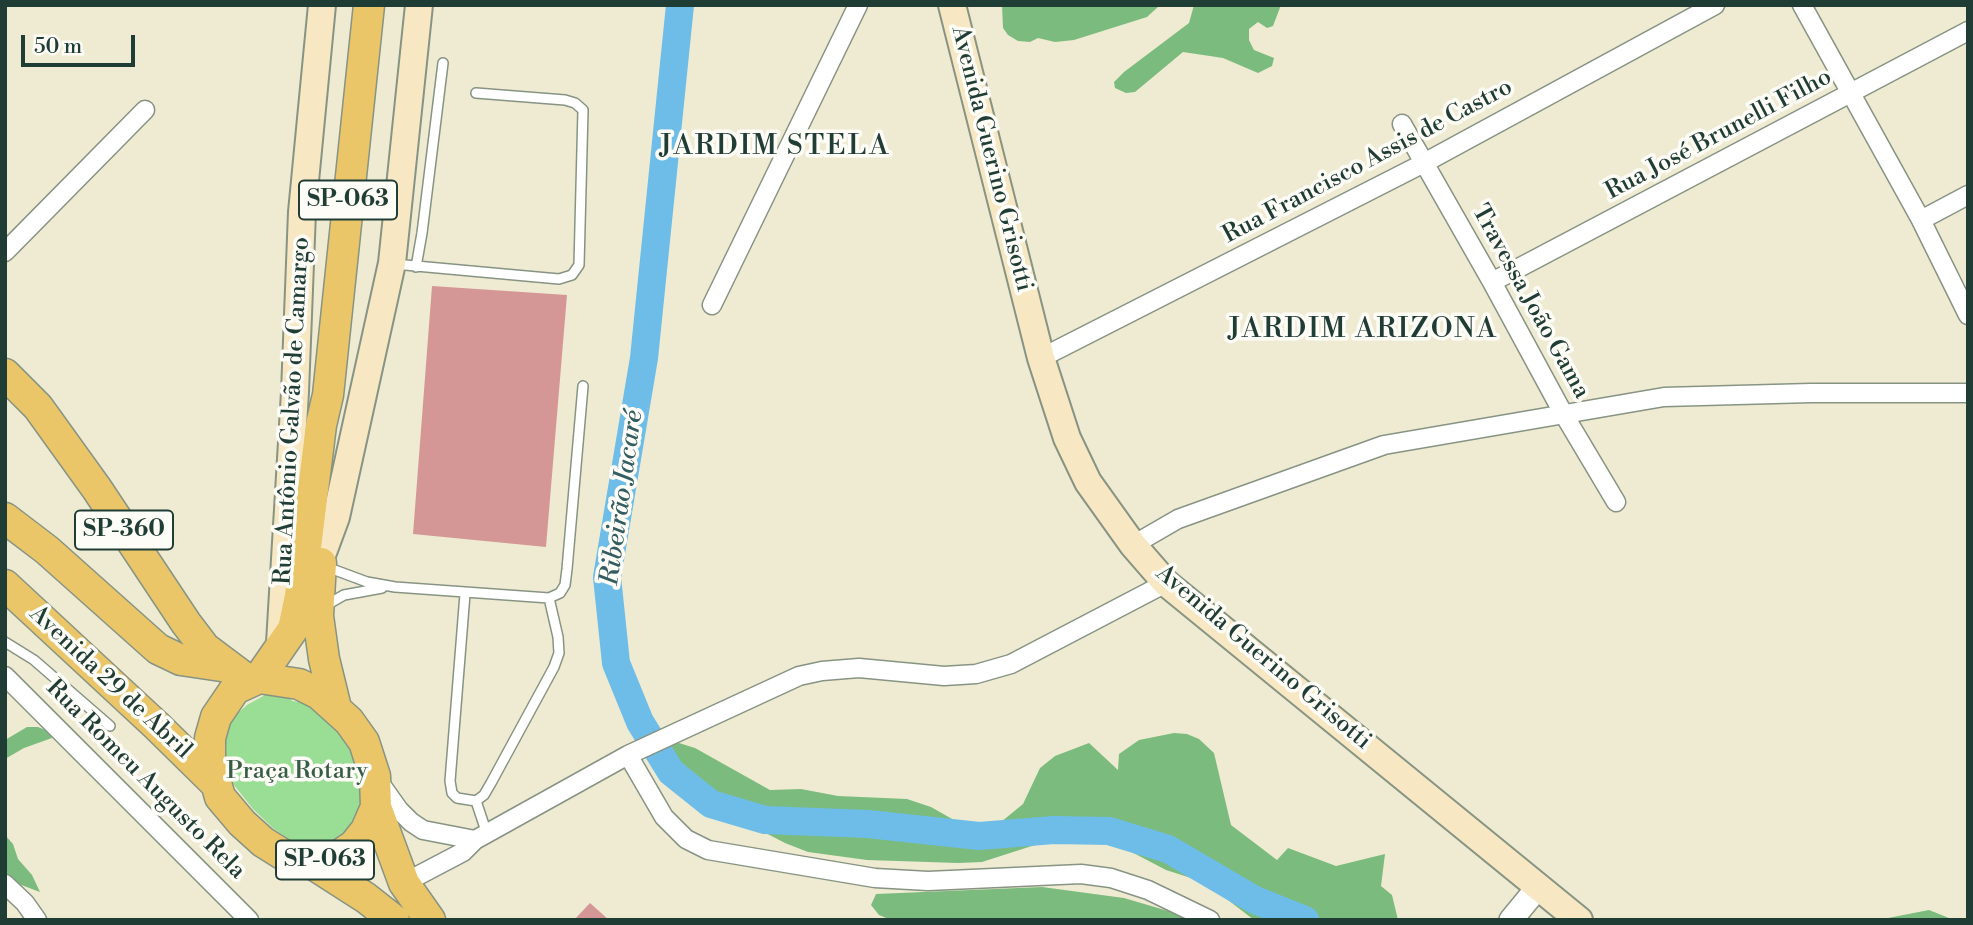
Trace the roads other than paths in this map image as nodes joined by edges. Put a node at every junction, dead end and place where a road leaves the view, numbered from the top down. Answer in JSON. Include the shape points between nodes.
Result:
{"nodes":[{"id":1,"x":322,"y":5,"type":"edge"},
{"id":2,"x":369,"y":5,"type":"edge"},
{"id":3,"x":419,"y":5,"type":"edge"},
{"id":4,"x":858,"y":5,"type":"edge"},
{"id":5,"x":952,"y":5,"type":"edge"},
{"id":6,"x":1715,"y":5,"type":"edge"},
{"id":7,"x":1802,"y":5,"type":"edge"},
{"id":8,"x":1968,"y":31,"type":"edge"},
{"id":9,"x":443,"y":63,"type":"dead end"},
{"id":10,"x":476,"y":93,"type":"dead end"},
{"id":11,"x":1851,"y":93,"type":"junction"},
{"id":12,"x":145,"y":110,"type":"dead end"},
{"id":13,"x":1402,"y":124,"type":"dead end"},
{"id":14,"x":1424,"y":163,"type":"junction"},
{"id":15,"x":1968,"y":195,"type":"edge"},
{"id":16,"x":1921,"y":220,"type":"junction"},
{"id":17,"x":403,"y":232,"type":"junction"},
{"id":18,"x":422,"y":233,"type":"junction"},
{"id":19,"x":5,"y":252,"type":"edge"},
{"id":20,"x":404,"y":265,"type":"junction"},
{"id":21,"x":1493,"y":282,"type":"junction"},
{"id":22,"x":712,"y":305,"type":"dead end"},
{"id":23,"x":1968,"y":315,"type":"edge"},
{"id":24,"x":1041,"y":358,"type":"junction"},
{"id":25,"x":5,"y":374,"type":"edge"},
{"id":26,"x":583,"y":386,"type":"dead end"},
{"id":27,"x":1968,"y":393,"type":"edge"},
{"id":28,"x":328,"y":395,"type":"junction"},
{"id":29,"x":1563,"y":413,"type":"junction"},
{"id":30,"x":1616,"y":502,"type":"dead end"},
{"id":31,"x":5,"y":518,"type":"edge"},
{"id":32,"x":1133,"y":545,"type":"junction"},
{"id":33,"x":322,"y":560,"type":"junction"},
{"id":34,"x":1166,"y":583,"type":"junction"},
{"id":35,"x":5,"y":585,"type":"edge"},
{"id":36,"x":395,"y":587,"type":"junction"},
{"id":37,"x":465,"y":594,"type":"junction"},
{"id":38,"x":549,"y":598,"type":"junction"},
{"id":39,"x":319,"y":610,"type":"junction"},
{"id":40,"x":5,"y":642,"type":"edge"},
{"id":41,"x":280,"y":650,"type":"junction"},
{"id":42,"x":245,"y":675,"type":"junction"},
{"id":43,"x":5,"y":676,"type":"edge"},
{"id":44,"x":336,"y":708,"type":"junction"},
{"id":45,"x":110,"y":726,"type":"dead end"},
{"id":46,"x":628,"y":755,"type":"junction"},
{"id":47,"x":375,"y":776,"type":"junction"},
{"id":48,"x":214,"y":782,"type":"junction"},
{"id":49,"x":476,"y":801,"type":"junction"},
{"id":50,"x":376,"y":807,"type":"junction"},
{"id":51,"x":481,"y":837,"type":"junction"},
{"id":52,"x":313,"y":864,"type":"junction"},
{"id":53,"x":404,"y":883,"type":"junction"},
{"id":54,"x":5,"y":884,"type":"edge"},
{"id":55,"x":1539,"y":886,"type":"junction"},
{"id":56,"x":37,"y":920,"type":"edge"},
{"id":57,"x":249,"y":920,"type":"edge"},
{"id":58,"x":394,"y":920,"type":"edge"},
{"id":59,"x":430,"y":920,"type":"edge"},
{"id":60,"x":1210,"y":920,"type":"edge"},
{"id":61,"x":1511,"y":920,"type":"edge"},
{"id":62,"x":1579,"y":920,"type":"edge"}],
"edges":[{"from":1,"to":41,"type":"main road","name":"Rua Antônio Galvão de Camargo","via":[[302,212]]},
{"from":2,"to":28,"type":"main road","number":"SP-063"},
{"from":3,"to":17,"type":"main road"},
{"from":4,"to":22,"type":"street"},
{"from":5,"to":24,"type":"main road","name":"Avenida Guerino Grisotti"},
{"from":6,"to":14,"type":"street","name":"Rua Francisco Assis de Castro"},
{"from":7,"to":11,"type":"street"},
{"from":8,"to":11,"type":"street","name":"Rua José Brunelli Filho"},
{"from":9,"to":18,"type":"lane"},
{"from":10,"to":20,"type":"lane","via":[[565,100],[583,110],[579,265],[572,275],[559,279]]},
{"from":11,"to":16,"type":"street"},
{"from":11,"to":21,"type":"street","name":"Rua José Brunelli Filho"},
{"from":12,"to":19,"type":"street"},
{"from":13,"to":14,"type":"street","name":"Travessa João Gama"},
{"from":14,"to":21,"type":"street","name":"Travessa João Gama"},
{"from":14,"to":24,"type":"street","name":"Rua Francisco Assis de Castro"},
{"from":15,"to":16,"type":"street"},
{"from":16,"to":23,"type":"street"},
{"from":17,"to":18,"type":"lane"},
{"from":17,"to":20,"type":"main road"},
{"from":18,"to":20,"type":"lane"},
{"from":20,"to":33,"type":"main road"},
{"from":21,"to":29,"type":"street","name":"Travessa João Gama"},
{"from":24,"to":32,"type":"main road","name":"Avenida Guerino Grisotti","via":[[1067,438],[1088,482]]},
{"from":25,"to":42,"type":"main road","number":"SP-360","via":[[46,418],[205,648]]},
{"from":26,"to":38,"type":"lane","via":[[565,585]]},
{"from":27,"to":29,"type":"street","via":[[1664,397]]},
{"from":28,"to":33,"type":"main road","number":"SP-063"},
{"from":28,"to":41,"type":"main road","number":"SP-063","via":[[300,596],[293,629]]},
{"from":29,"to":30,"type":"street","name":"Travessa João Gama"},
{"from":29,"to":32,"type":"street","via":[[1384,445],[1178,519]]},
{"from":31,"to":42,"type":"main road","via":[[158,649],[181,660]]},
{"from":32,"to":34,"type":"main road","name":"Avenida Guerino Grisotti"},
{"from":33,"to":36,"type":"lane","via":[[367,582]]},
{"from":33,"to":39,"type":"main road","number":"SP-063"},
{"from":34,"to":46,"type":"street","via":[[1011,664],[954,676],[859,668],[799,676]]},
{"from":34,"to":55,"type":"main road","name":"Avenida Guerino Grisotti"},
{"from":35,"to":48,"type":"main road","name":"Avenida 29 de Abril"},
{"from":36,"to":37,"type":"lane"},
{"from":36,"to":39,"type":"lane","via":[[344,595]]},
{"from":37,"to":38,"type":"lane"},
{"from":37,"to":49,"type":"lane","via":[[450,781],[457,798]]},
{"from":38,"to":49,"type":"lane","via":[[558,637],[554,667],[491,783]]},
{"from":39,"to":44,"type":"main road","number":"SP-063"},
{"from":40,"to":45,"type":"lane","via":[[34,660]]},
{"from":41,"to":42,"type":"main road","number":"SP-063"},
{"from":42,"to":44,"type":"main road","number":"SP-063","via":[[299,684]]},
{"from":42,"to":48,"type":"main road","number":"SP-063","via":[[216,717],[210,738]]},
{"from":43,"to":57,"type":"street","name":"Rua Romeu Augusto Rela"},
{"from":44,"to":47,"type":"main road","number":"SP-063","via":[[363,742]]},
{"from":46,"to":51,"type":"street"},
{"from":46,"to":60,"type":"street","via":[[664,817],[686,839],[708,850],[928,881],[1081,874],[1111,878]]},
{"from":47,"to":50,"type":"main road","number":"SP-063"},
{"from":47,"to":51,"type":"street","via":[[399,810],[423,830]]},
{"from":48,"to":52,"type":"main road","number":"SP-063","via":[[220,797],[263,842],[287,857]]},
{"from":49,"to":51,"type":"lane"},
{"from":50,"to":52,"type":"main road","number":"SP-063","via":[[354,845]]},
{"from":50,"to":53,"type":"main road","number":"SP-063"},
{"from":51,"to":53,"type":"street","via":[[463,852]]},
{"from":52,"to":58,"type":"main road","number":"SP-063"},
{"from":53,"to":59,"type":"main road","number":"SP-063"},
{"from":54,"to":56,"type":"street"},
{"from":55,"to":61,"type":"street"},
{"from":55,"to":62,"type":"main road","name":"Avenida Guerino Grisotti"}]}
